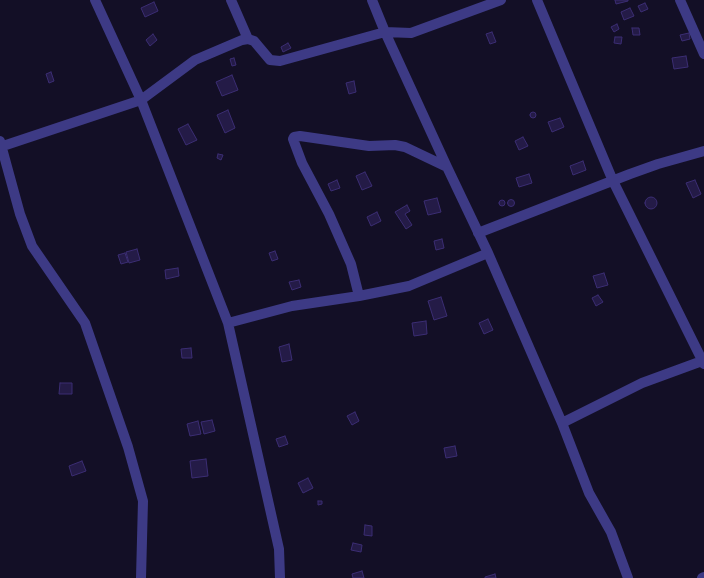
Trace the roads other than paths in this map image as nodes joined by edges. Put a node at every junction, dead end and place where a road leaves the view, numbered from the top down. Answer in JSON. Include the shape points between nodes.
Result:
{"nodes":[{"id":1,"x":95,"y":0,"type":"edge"},
{"id":2,"x":231,"y":0,"type":"edge"},
{"id":3,"x":372,"y":0,"type":"edge"},
{"id":4,"x":501,"y":0,"type":"edge"},
{"id":5,"x":537,"y":0,"type":"edge"},
{"id":6,"x":680,"y":0,"type":"edge"},
{"id":7,"x":385,"y":32,"type":"junction"},
{"id":8,"x":248,"y":39,"type":"junction"},
{"id":9,"x":704,"y":54,"type":"edge"},
{"id":10,"x":141,"y":100,"type":"junction"},
{"id":11,"x":1,"y":143,"type":"edge"},
{"id":12,"x":704,"y":151,"type":"edge"},
{"id":13,"x":447,"y":167,"type":"junction"},
{"id":14,"x":613,"y":181,"type":"junction"},
{"id":15,"x":478,"y":233,"type":"junction"},
{"id":16,"x":488,"y":253,"type":"junction"},
{"id":17,"x":359,"y":296,"type":"junction"},
{"id":18,"x":228,"y":323,"type":"junction"},
{"id":19,"x":703,"y":362,"type":"edge"},
{"id":20,"x":562,"y":423,"type":"junction"},
{"id":21,"x":141,"y":578,"type":"edge"},
{"id":22,"x":280,"y":578,"type":"edge"},
{"id":23,"x":628,"y":578,"type":"edge"}],
"edges":[{"from":1,"to":10,"type":"street"},
{"from":2,"to":8,"type":"street"},
{"from":3,"to":7,"type":"street"},
{"from":4,"to":7,"type":"street","via":[[411,33]]},
{"from":5,"to":14,"type":"street"},
{"from":6,"to":9,"type":"street"},
{"from":7,"to":8,"type":"street","via":[[280,61],[270,60],[254,41]]},
{"from":7,"to":13,"type":"street"},
{"from":8,"to":10,"type":"street","via":[[195,60]]},
{"from":10,"to":11,"type":"street"},
{"from":10,"to":18,"type":"street"},
{"from":11,"to":21,"type":"street","via":[[20,214],[32,246],[85,323],[128,447],[144,501]]},
{"from":12,"to":14,"type":"street","via":[[658,164]]},
{"from":13,"to":15,"type":"street"},
{"from":13,"to":17,"type":"street","via":[[396,145],[369,146],[294,137],[302,163],[329,214],[348,258]]},
{"from":14,"to":15,"type":"street"},
{"from":14,"to":19,"type":"street"},
{"from":15,"to":16,"type":"street"},
{"from":16,"to":17,"type":"street","via":[[409,286]]},
{"from":16,"to":20,"type":"street"},
{"from":17,"to":18,"type":"street","via":[[292,306]]},
{"from":18,"to":22,"type":"street","via":[[279,549]]},
{"from":19,"to":20,"type":"street","via":[[642,383]]},
{"from":20,"to":23,"type":"street","via":[[589,493],[612,532]]}]}
